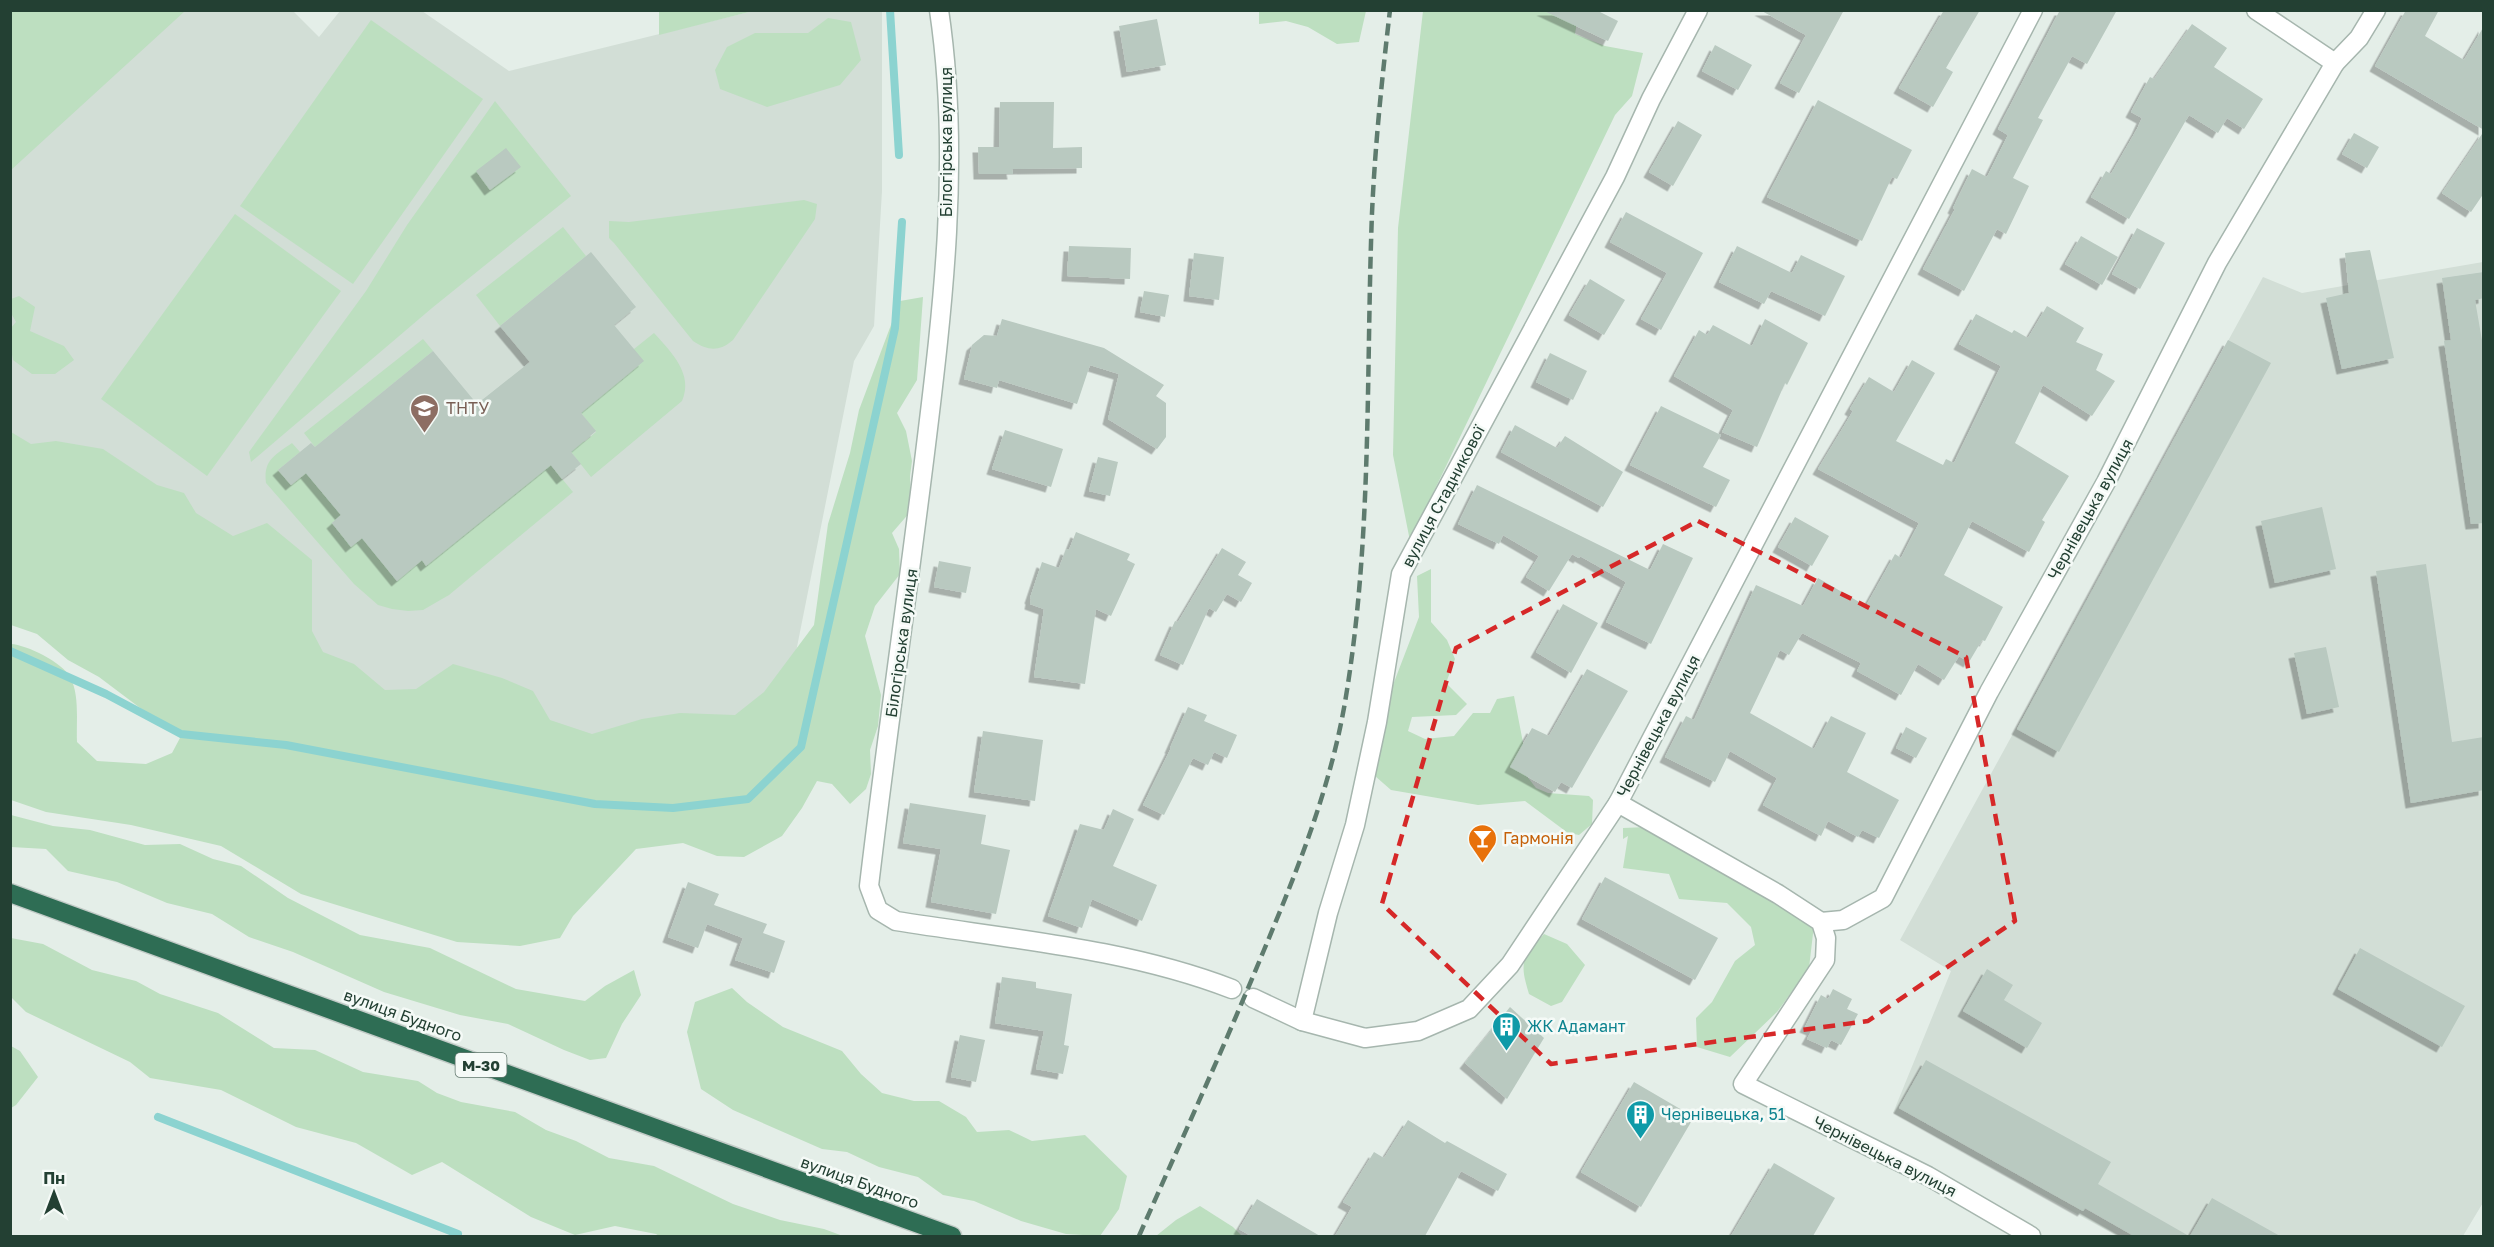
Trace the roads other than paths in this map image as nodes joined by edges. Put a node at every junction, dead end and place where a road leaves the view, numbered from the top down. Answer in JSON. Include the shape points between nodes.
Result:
{"nodes":[{"id":1,"x":939,"y":10,"type":"edge"},
{"id":2,"x":1698,"y":10,"type":"edge"},
{"id":3,"x":2033,"y":10,"type":"edge"},
{"id":4,"x":2256,"y":10,"type":"edge"},
{"id":5,"x":2376,"y":10,"type":"edge"},
{"id":6,"x":2335,"y":63,"type":"junction"},
{"id":7,"x":1618,"y":803,"type":"junction"},
{"id":8,"x":10,"y":893,"type":"edge"},
{"id":9,"x":1821,"y":922,"type":"junction"},
{"id":10,"x":1232,"y":989,"type":"dead end"},
{"id":11,"x":1253,"y":998,"type":"dead end"},
{"id":12,"x":1302,"y":1022,"type":"junction"},
{"id":13,"x":952,"y":1236,"type":"edge"},
{"id":14,"x":2031,"y":1236,"type":"edge"}],
"edges":[{"from":1,"to":10,"type":"street","name":"Білогірська вулиця","via":[[947,63],[950,177],[938,351],[869,886],[878,910],[896,921],[1111,955],[1184,971]]},
{"from":2,"to":12,"type":"street","name":"вулиця Стадникової","via":[[1614,177],[1401,574],[1377,722],[1355,825],[1328,913]]},
{"from":3,"to":7,"type":"street","name":"Чернівецька вулиця"},
{"from":4,"to":6,"type":"street"},
{"from":5,"to":6,"type":"street","name":"Чернівецька вулиця","via":[[2359,38]]},
{"from":6,"to":9,"type":"street","name":"Чернівецька вулиця","via":[[2217,263],[2106,482],[1989,692],[1883,898],[1843,920]]},
{"from":7,"to":9,"type":"street","name":"Чернівецька вулиця"},
{"from":7,"to":12,"type":"street","name":"Чернівецька вулиця","via":[[1510,965],[1469,1009],[1418,1031],[1365,1038]]},
{"from":8,"to":13,"type":"highway","name":"вулиця Будного","number":"М-30"},
{"from":9,"to":14,"type":"street","name":"Чернівецька вулиця","via":[[1826,938],[1825,960],[1743,1084],[1928,1176]]},
{"from":11,"to":12,"type":"street","name":"Чернівецька вулиця"}]}
